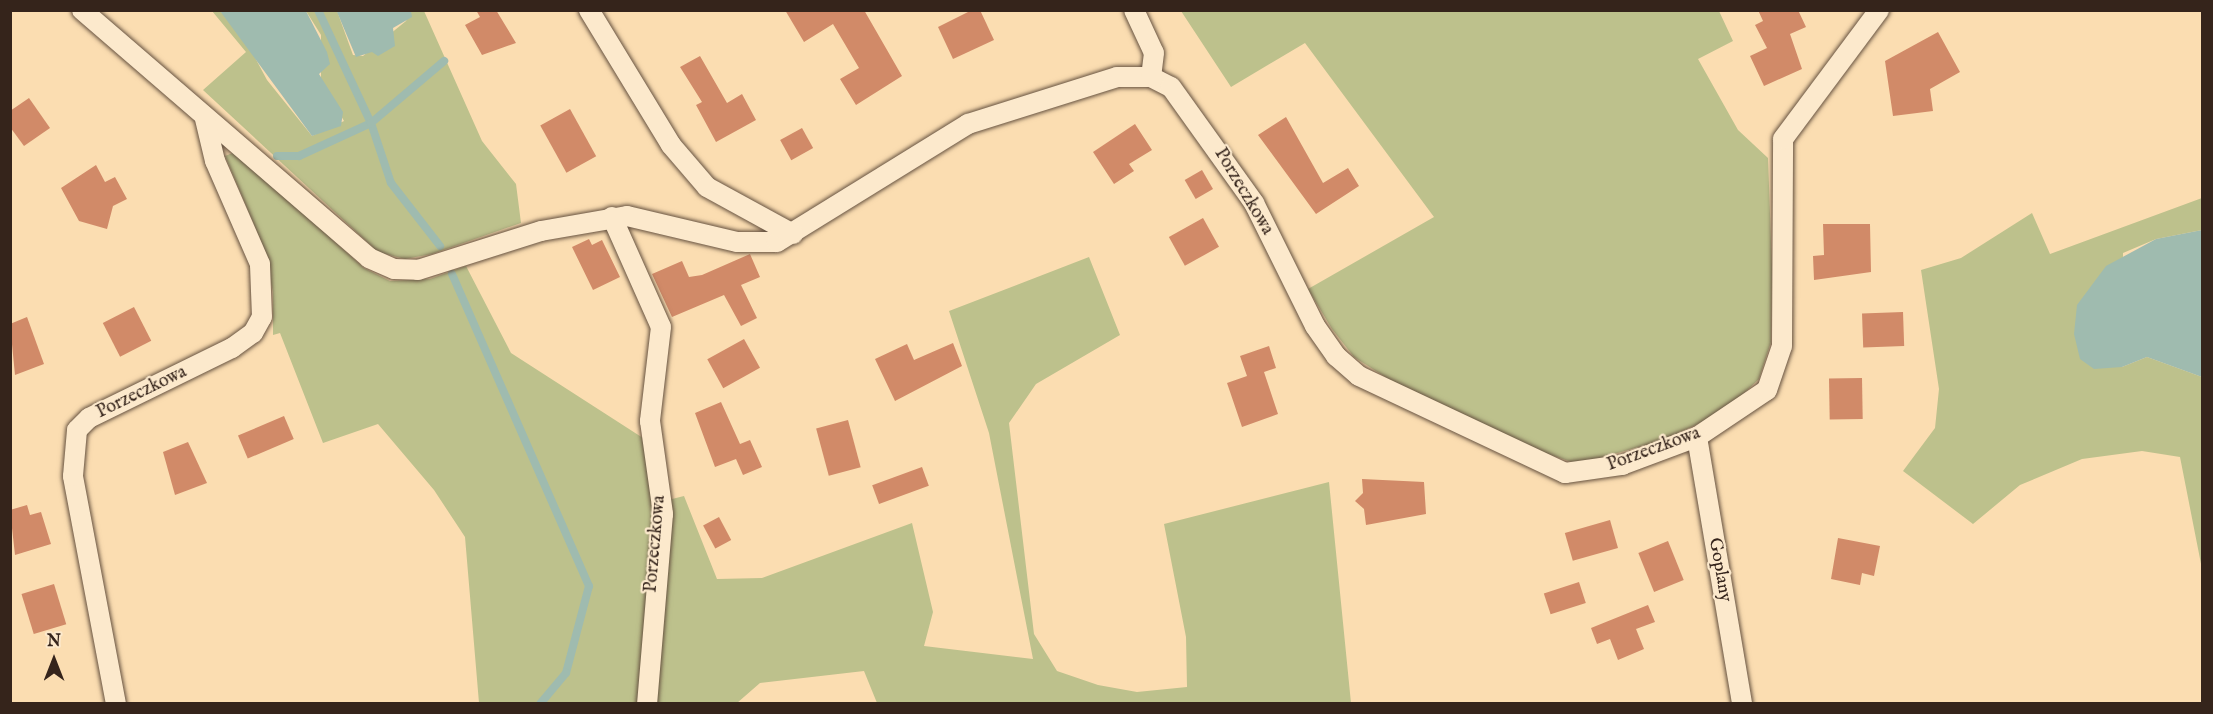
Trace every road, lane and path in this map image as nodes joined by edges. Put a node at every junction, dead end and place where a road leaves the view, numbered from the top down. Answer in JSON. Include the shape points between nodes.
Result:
{"nodes":[{"id":1,"x":82,"y":10,"type":"edge"},
{"id":2,"x":589,"y":10,"type":"edge"},
{"id":3,"x":1134,"y":10,"type":"edge"},
{"id":4,"x":1880,"y":10,"type":"edge"},
{"id":5,"x":1151,"y":77,"type":"junction"},
{"id":6,"x":205,"y":119,"type":"junction"},
{"id":7,"x":612,"y":217,"type":"junction"},
{"id":8,"x":793,"y":234,"type":"junction"},
{"id":9,"x":1697,"y":437,"type":"junction"},
{"id":10,"x":116,"y":704,"type":"edge"},
{"id":11,"x":647,"y":704,"type":"edge"},
{"id":12,"x":1742,"y":704,"type":"edge"}],
"edges":[{"from":1,"to":6,"type":"street"},
{"from":2,"to":8,"type":"street","via":[[671,145],[707,187]]},
{"from":3,"to":5,"type":"street","via":[[1154,53]]},
{"from":4,"to":9,"type":"street","name":"Porzeczkowa","via":[[1783,139],[1782,346],[1776,376],[1743,408]]},
{"from":5,"to":8,"type":"street","via":[[1117,77],[968,124]]},
{"from":5,"to":9,"type":"street","name":"Porzeczkowa","via":[[1171,87],[1211,139],[1254,203],[1315,326],[1359,376],[1565,473],[1622,465]]},
{"from":6,"to":7,"type":"street","via":[[234,138],[369,258],[394,269],[418,270],[541,231]]},
{"from":6,"to":10,"type":"street","name":"Porzeczkowa","via":[[215,161],[260,264],[262,317],[253,333],[232,348],[89,418],[77,430],[73,476]]},
{"from":7,"to":8,"type":"street","via":[[760,244]]},
{"from":7,"to":11,"type":"street","name":"Porzeczkowa","via":[[661,327],[650,420],[663,514]]},
{"from":9,"to":12,"type":"street","name":"Goplany"}]}
